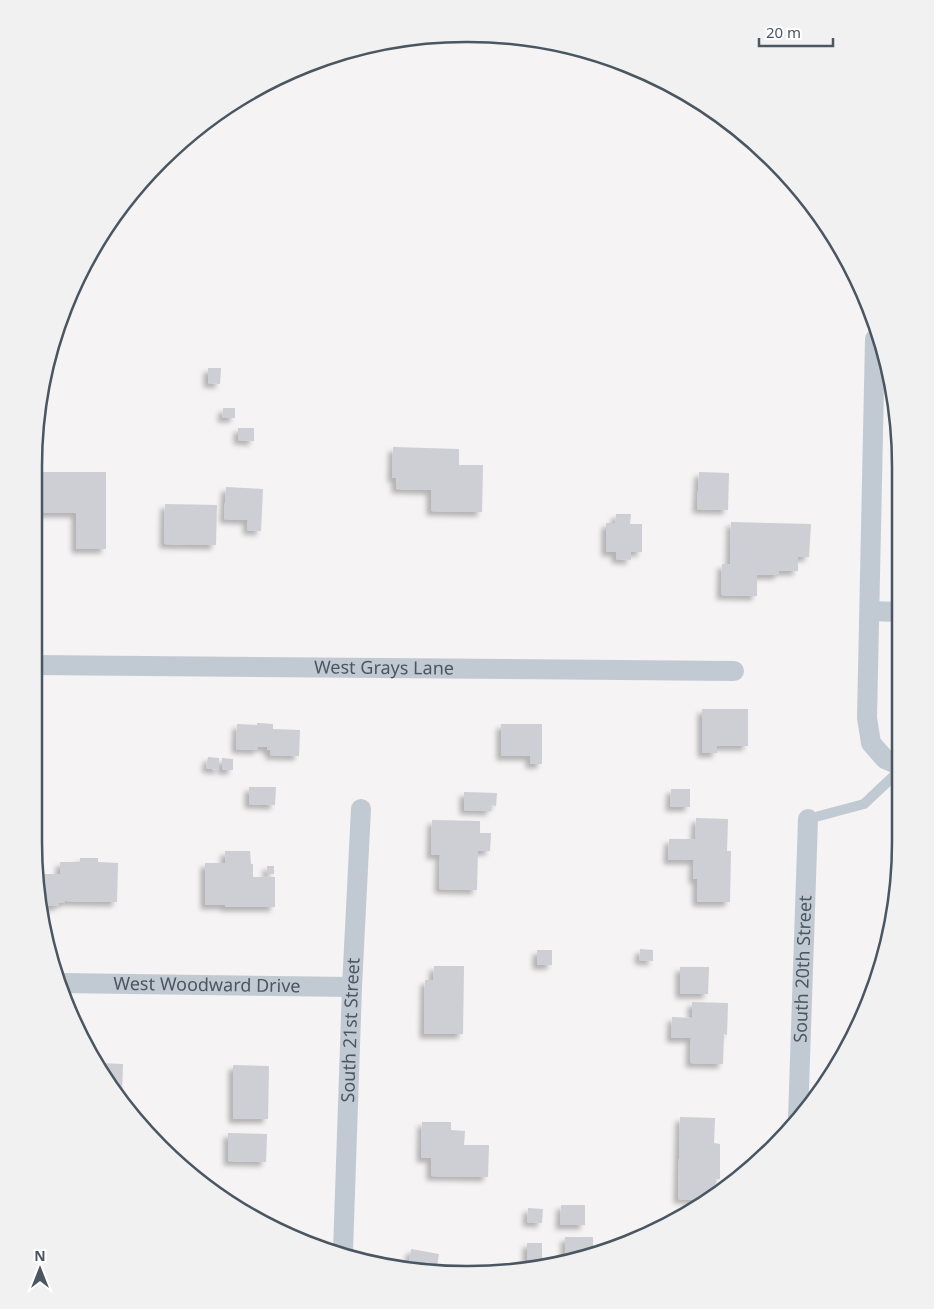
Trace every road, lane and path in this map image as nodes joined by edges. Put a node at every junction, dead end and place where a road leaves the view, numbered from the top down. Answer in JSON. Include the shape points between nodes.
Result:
{"nodes":[{"id":1,"x":875,"y":350,"type":"edge"},
{"id":2,"x":870,"y":611,"type":"junction"},
{"id":3,"x":892,"y":612,"type":"edge"},
{"id":4,"x":42,"y":665,"type":"edge"},
{"id":5,"x":734,"y":671,"type":"dead end"},
{"id":6,"x":892,"y":762,"type":"edge"},
{"id":7,"x":892,"y":778,"type":"edge"},
{"id":8,"x":361,"y":809,"type":"dead end"},
{"id":9,"x":808,"y":819,"type":"joint"},
{"id":10,"x":67,"y":983,"type":"edge"},
{"id":11,"x":352,"y":987,"type":"junction"},
{"id":12,"x":798,"y":1107,"type":"edge"},
{"id":13,"x":343,"y":1248,"type":"edge"}],
"edges":[{"from":1,"to":2,"type":"street"},
{"from":2,"to":3,"type":"street"},
{"from":2,"to":6,"type":"street","via":[[867,718],[871,743]]},
{"from":4,"to":5,"type":"street","name":"West Grays Lane"},
{"from":7,"to":9,"type":"lane","via":[[864,804]]},
{"from":8,"to":11,"type":"street","name":"South 21st Street"},
{"from":9,"to":12,"type":"street","name":"South 20th Street"},
{"from":10,"to":11,"type":"street","name":"West Woodward Drive"},
{"from":11,"to":13,"type":"street","name":"South 21st Street"}]}
